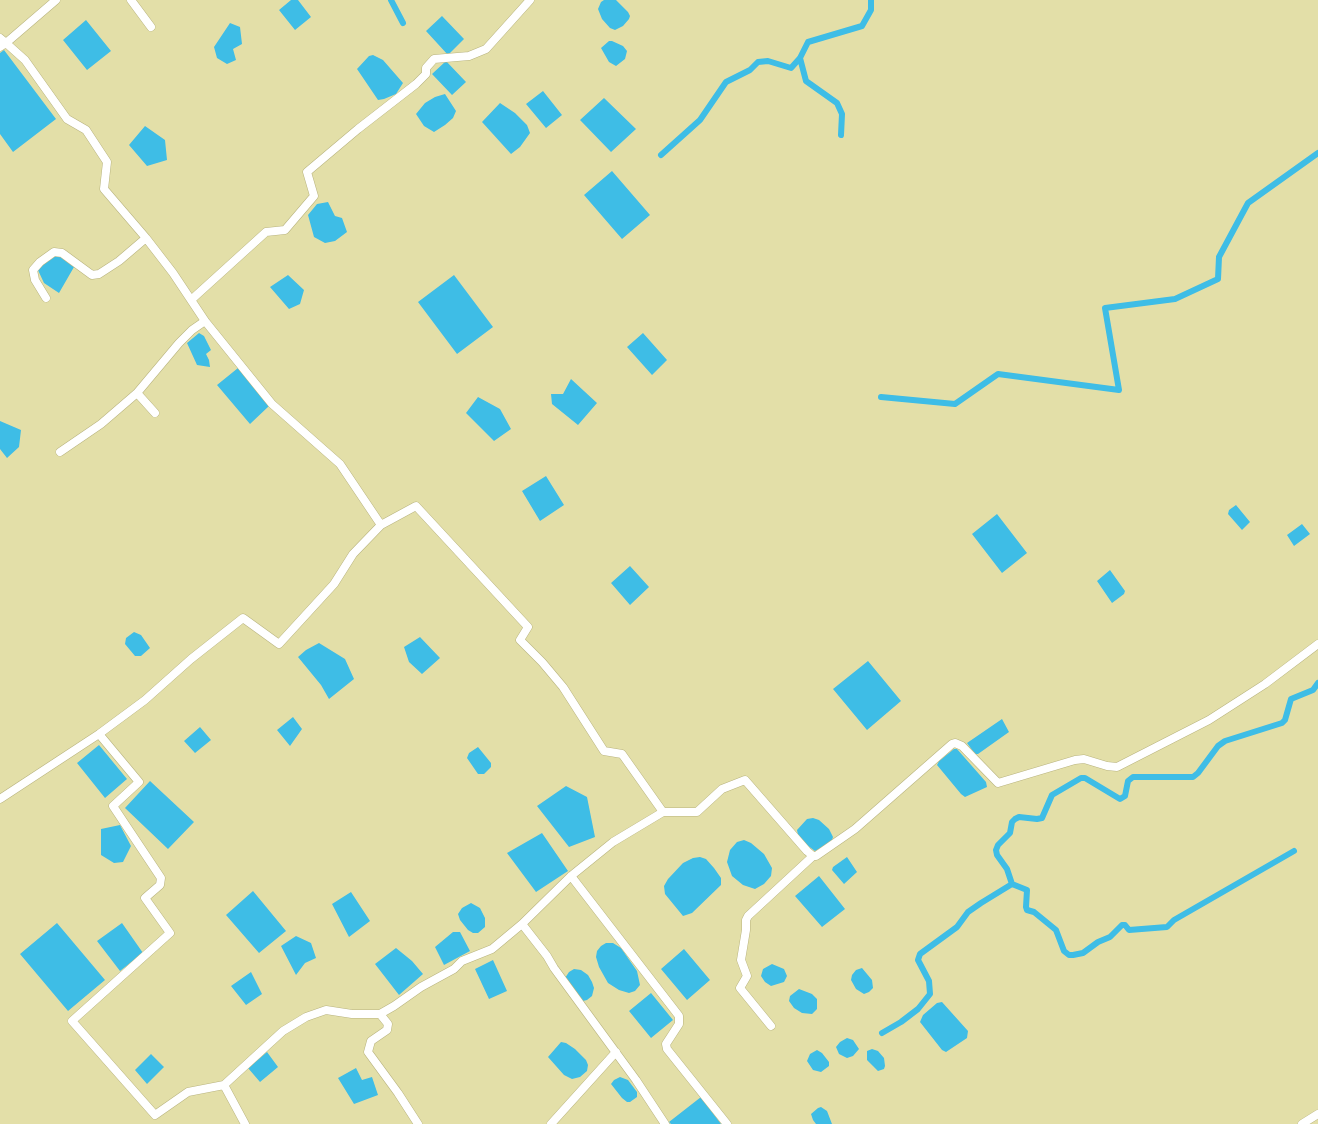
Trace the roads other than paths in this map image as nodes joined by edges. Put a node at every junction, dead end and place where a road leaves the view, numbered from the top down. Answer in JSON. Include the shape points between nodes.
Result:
{"nodes":[{"id":1,"x":56,"y":0,"type":"edge"},
{"id":2,"x":131,"y":0,"type":"edge"},
{"id":3,"x":530,"y":0,"type":"edge"},
{"id":4,"x":151,"y":27,"type":"dead end"},
{"id":5,"x":2,"y":43,"type":"edge"},
{"id":6,"x":146,"y":238,"type":"junction"},
{"id":7,"x":46,"y":298,"type":"dead end"},
{"id":8,"x":191,"y":300,"type":"junction"},
{"id":9,"x":205,"y":321,"type":"junction"},
{"id":10,"x":137,"y":393,"type":"junction"},
{"id":11,"x":155,"y":413,"type":"dead end"},
{"id":12,"x":60,"y":452,"type":"dead end"},
{"id":13,"x":381,"y":525,"type":"junction"},
{"id":14,"x":1318,"y":644,"type":"edge"},
{"id":15,"x":99,"y":734,"type":"junction"},
{"id":16,"x":0,"y":799,"type":"edge"},
{"id":17,"x":663,"y":812,"type":"junction"},
{"id":18,"x":814,"y":856,"type":"junction"},
{"id":19,"x":571,"y":876,"type":"junction"},
{"id":20,"x":522,"y":924,"type":"junction"},
{"id":21,"x":380,"y":1014,"type":"junction"},
{"id":22,"x":771,"y":1026,"type":"dead end"},
{"id":23,"x":616,"y":1052,"type":"junction"},
{"id":24,"x":224,"y":1085,"type":"junction"},
{"id":25,"x":1318,"y":1114,"type":"edge"},
{"id":26,"x":245,"y":1124,"type":"edge"},
{"id":27,"x":418,"y":1124,"type":"edge"},
{"id":28,"x":551,"y":1124,"type":"edge"},
{"id":29,"x":665,"y":1124,"type":"edge"},
{"id":30,"x":727,"y":1124,"type":"edge"},
{"id":31,"x":1302,"y":1124,"type":"edge"}],
"edges":[{"from":1,"to":5,"type":"street"},
{"from":2,"to":4,"type":"street"},
{"from":3,"to":8,"type":"street","via":[[486,49],[469,56],[434,58],[426,68],[426,74],[416,84],[306,172],[314,196],[285,230],[266,232]]},
{"from":5,"to":6,"type":"street","via":[[25,60],[67,119],[86,130],[108,162],[104,189]]},
{"from":6,"to":7,"type":"street","via":[[99,274],[92,275],[62,253],[54,252],[33,270]]},
{"from":6,"to":8,"type":"street"},
{"from":8,"to":9,"type":"street"},
{"from":9,"to":10,"type":"street","via":[[179,343]]},
{"from":9,"to":13,"type":"street","via":[[272,404],[340,464]]},
{"from":10,"to":11,"type":"street"},
{"from":10,"to":12,"type":"street","via":[[101,424]]},
{"from":13,"to":15,"type":"street","via":[[354,554],[334,584],[279,644],[243,618]]},
{"from":13,"to":17,"type":"street","via":[[416,506],[528,626],[520,640],[563,687],[604,751],[622,754]]},
{"from":14,"to":18,"type":"street","via":[[1209,720],[1118,767],[1075,760],[998,783],[962,746],[952,744],[856,829]]},
{"from":15,"to":16,"type":"street"},
{"from":15,"to":24,"type":"street","via":[[139,782],[113,806],[161,878],[160,885],[145,898],[170,933],[72,1021],[155,1114],[188,1092]]},
{"from":17,"to":18,"type":"street","via":[[697,812],[722,788],[745,780]]},
{"from":17,"to":19,"type":"street","via":[[613,842]]},
{"from":18,"to":22,"type":"street","via":[[746,920],[741,960],[747,976],[740,988]]},
{"from":19,"to":20,"type":"street"},
{"from":19,"to":30,"type":"street","via":[[679,1016],[680,1022],[667,1041],[667,1049]]},
{"from":20,"to":21,"type":"street","via":[[492,949],[462,962]]},
{"from":20,"to":23,"type":"street"},
{"from":21,"to":24,"type":"street","via":[[326,1010],[306,1018],[283,1031]]},
{"from":21,"to":27,"type":"street","via":[[388,1024],[387,1030],[371,1041],[368,1052]]},
{"from":23,"to":28,"type":"street"},
{"from":23,"to":29,"type":"street"},
{"from":24,"to":26,"type":"street"},
{"from":25,"to":31,"type":"street"}]}
